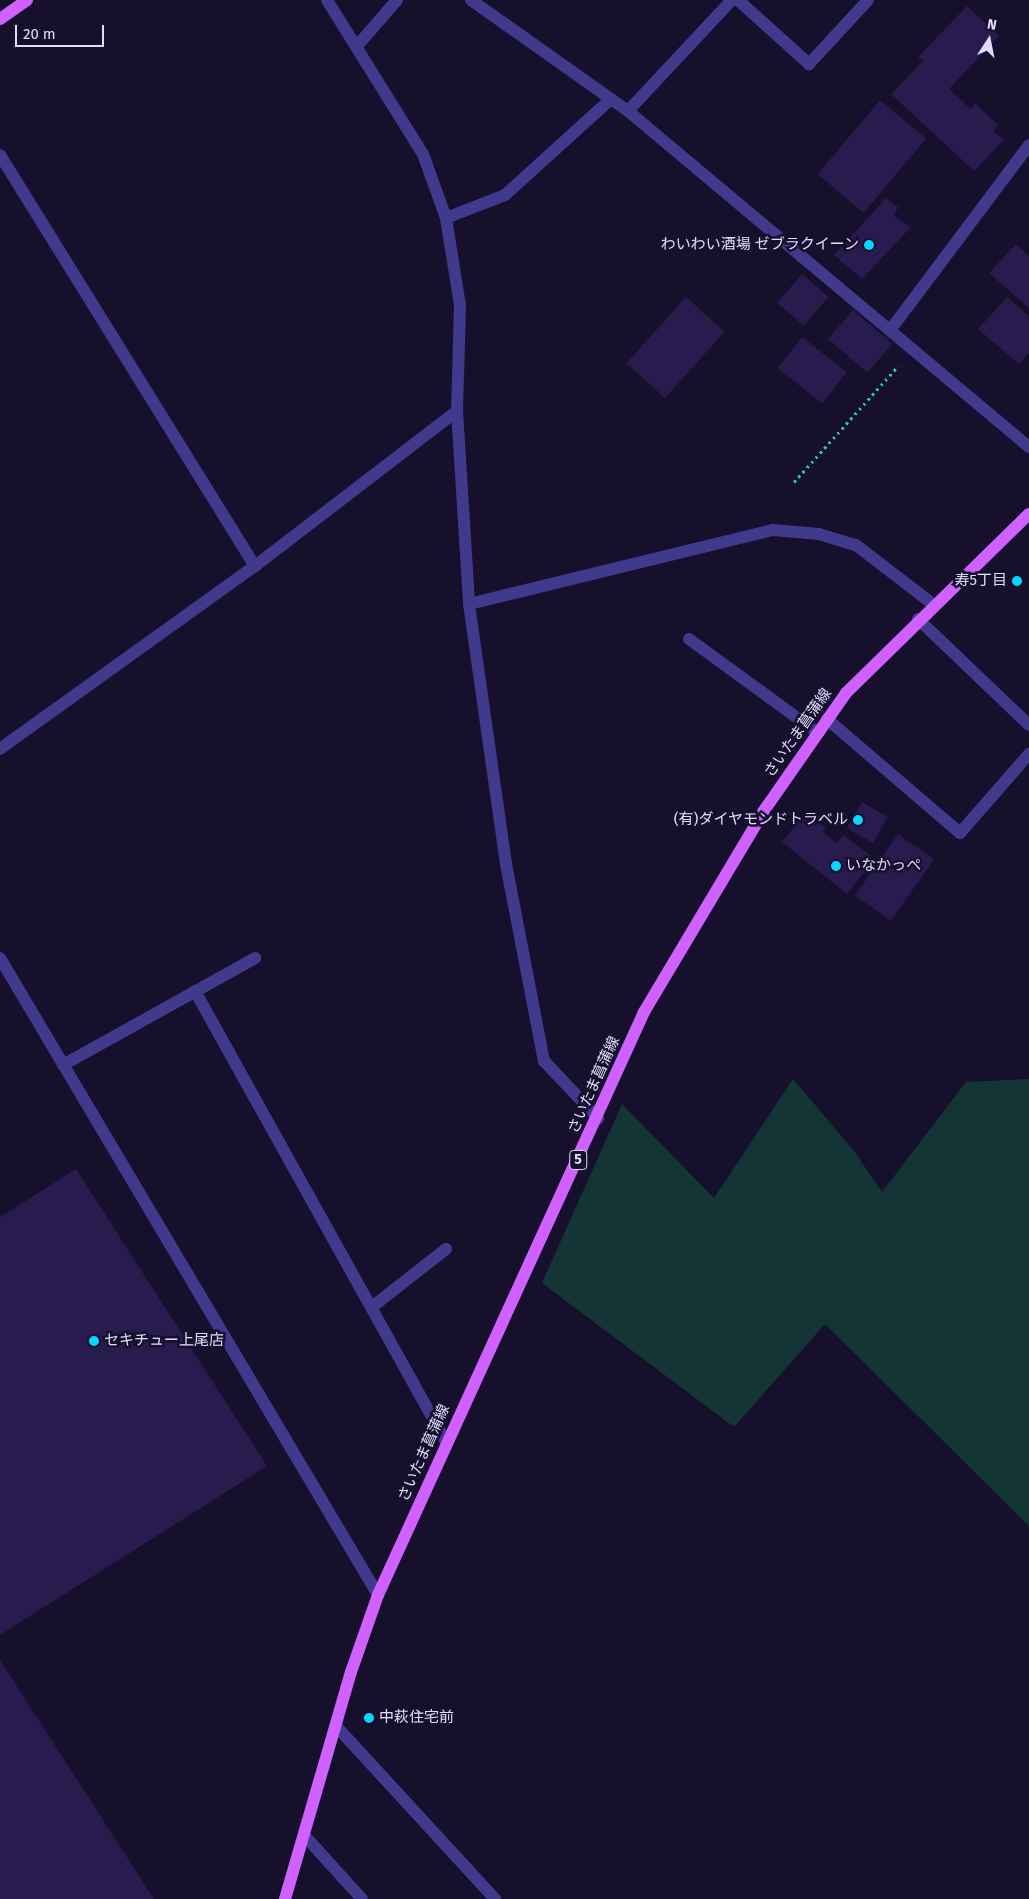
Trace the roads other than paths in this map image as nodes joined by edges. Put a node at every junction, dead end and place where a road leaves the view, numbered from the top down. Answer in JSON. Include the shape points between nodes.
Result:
{"nodes":[{"id":1,"x":27,"y":0,"type":"edge"},
{"id":2,"x":327,"y":0,"type":"edge"},
{"id":3,"x":397,"y":0,"type":"edge"},
{"id":4,"x":471,"y":0,"type":"edge"},
{"id":5,"x":732,"y":0,"type":"edge"},
{"id":6,"x":738,"y":0,"type":"edge"},
{"id":7,"x":868,"y":0,"type":"edge"},
{"id":8,"x":0,"y":19,"type":"edge"},
{"id":9,"x":357,"y":46,"type":"junction"},
{"id":10,"x":611,"y":99,"type":"junction"},
{"id":11,"x":628,"y":111,"type":"junction"},
{"id":12,"x":1029,"y":145,"type":"edge"},
{"id":13,"x":0,"y":155,"type":"edge"},
{"id":14,"x":446,"y":218,"type":"junction"},
{"id":15,"x":891,"y":329,"type":"junction"},
{"id":16,"x":456,"y":411,"type":"junction"},
{"id":17,"x":1029,"y":448,"type":"edge"},
{"id":18,"x":1029,"y":514,"type":"edge"},
{"id":19,"x":255,"y":566,"type":"junction"},
{"id":20,"x":469,"y":604,"type":"junction"},
{"id":21,"x":934,"y":605,"type":"junction"},
{"id":22,"x":918,"y":619,"type":"junction"},
{"id":23,"x":689,"y":639,"type":"dead end"},
{"id":24,"x":827,"y":719,"type":"junction"},
{"id":25,"x":1029,"y":725,"type":"edge"},
{"id":26,"x":818,"y":734,"type":"junction"},
{"id":27,"x":0,"y":749,"type":"edge"},
{"id":28,"x":1029,"y":754,"type":"edge"},
{"id":29,"x":0,"y":958,"type":"edge"},
{"id":30,"x":255,"y":958,"type":"dead end"},
{"id":31,"x":196,"y":991,"type":"junction"},
{"id":32,"x":63,"y":1065,"type":"junction"},
{"id":33,"x":598,"y":1118,"type":"junction"},
{"id":34,"x":446,"y":1249,"type":"dead end"},
{"id":35,"x":372,"y":1308,"type":"junction"},
{"id":36,"x":446,"y":1442,"type":"junction"},
{"id":37,"x":378,"y":1595,"type":"junction"},
{"id":38,"x":336,"y":1726,"type":"junction"},
{"id":39,"x":304,"y":1835,"type":"junction"},
{"id":40,"x":286,"y":1899,"type":"edge"},
{"id":41,"x":362,"y":1899,"type":"edge"},
{"id":42,"x":495,"y":1899,"type":"edge"}],
"edges":[{"from":1,"to":8,"type":"main road"},
{"from":2,"to":9,"type":"street"},
{"from":3,"to":9,"type":"street"},
{"from":4,"to":10,"type":"street"},
{"from":5,"to":11,"type":"street"},
{"from":6,"to":7,"type":"street","via":[[809,64]]},
{"from":9,"to":14,"type":"street","via":[[422,154]]},
{"from":10,"to":11,"type":"street"},
{"from":10,"to":14,"type":"street","via":[[505,195]]},
{"from":11,"to":15,"type":"street"},
{"from":12,"to":15,"type":"street"},
{"from":13,"to":19,"type":"street"},
{"from":14,"to":16,"type":"street","via":[[460,305]]},
{"from":15,"to":17,"type":"street"},
{"from":16,"to":19,"type":"street"},
{"from":16,"to":20,"type":"street"},
{"from":18,"to":21,"type":"main road","name":"さいたま菖蒲線","number":"5"},
{"from":19,"to":27,"type":"street"},
{"from":20,"to":21,"type":"street","via":[[773,530],[819,534],[856,545]]},
{"from":20,"to":33,"type":"street","via":[[506,864],[544,1062]]},
{"from":21,"to":22,"type":"main road","name":"さいたま菖蒲線","number":"5"},
{"from":22,"to":24,"type":"main road","name":"さいたま菖蒲線","number":"5","via":[[846,693]]},
{"from":22,"to":25,"type":"street"},
{"from":23,"to":26,"type":"street"},
{"from":24,"to":26,"type":"main road","name":"さいたま菖蒲線","number":"5"},
{"from":24,"to":28,"type":"street","via":[[960,833]]},
{"from":26,"to":33,"type":"main road","name":"さいたま菖蒲線","number":"5","via":[[763,812],[644,1012]]},
{"from":29,"to":32,"type":"street"},
{"from":30,"to":31,"type":"street"},
{"from":31,"to":32,"type":"street"},
{"from":31,"to":35,"type":"street"},
{"from":32,"to":37,"type":"street"},
{"from":33,"to":36,"type":"main road","name":"さいたま菖蒲線","number":"5"},
{"from":34,"to":35,"type":"street"},
{"from":35,"to":36,"type":"street"},
{"from":36,"to":37,"type":"main road","name":"さいたま菖蒲線","number":"5"},
{"from":37,"to":38,"type":"main road","name":"さいたま菖蒲線","number":"5"},
{"from":38,"to":39,"type":"main road","name":"さいたま菖蒲線","number":"5"},
{"from":38,"to":42,"type":"street"},
{"from":39,"to":40,"type":"main road","name":"さいたま菖蒲線","number":"5"},
{"from":39,"to":41,"type":"street"}]}
